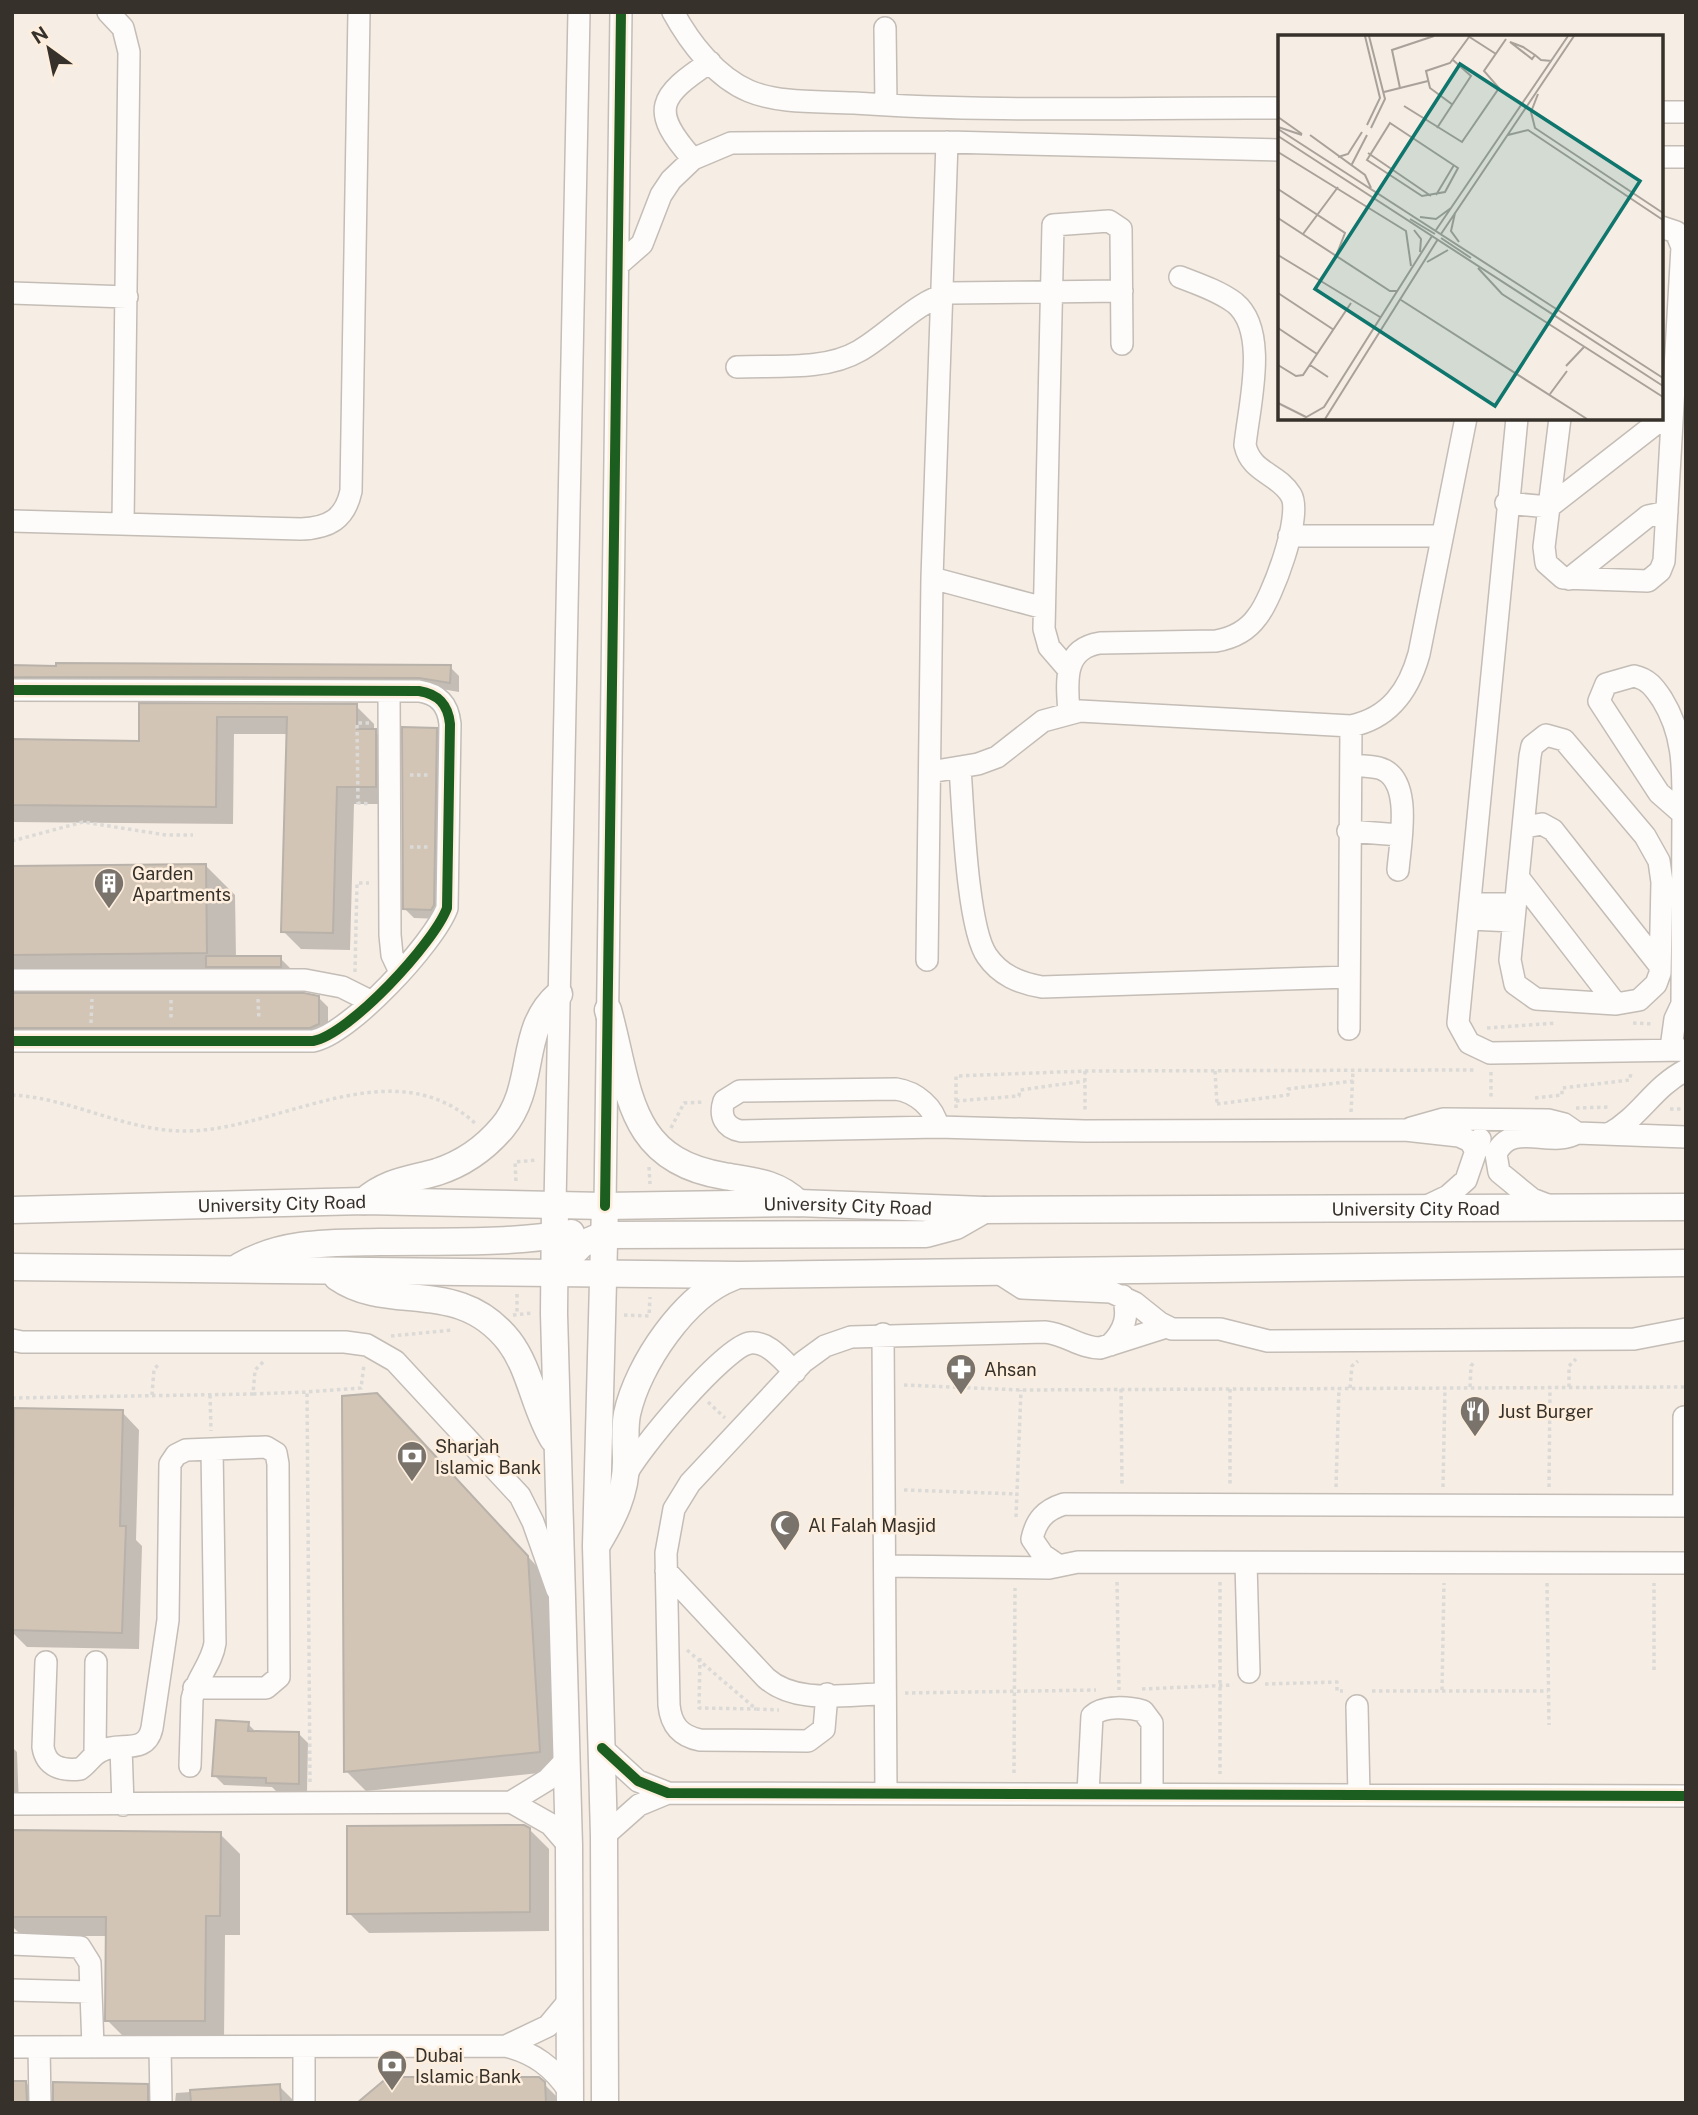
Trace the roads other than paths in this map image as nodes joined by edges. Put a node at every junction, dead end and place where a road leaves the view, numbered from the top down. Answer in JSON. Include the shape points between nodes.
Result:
{"nodes":[{"id":1,"x":107,"y":12,"type":"edge"},
{"id":2,"x":359,"y":12,"type":"edge"},
{"id":3,"x":579,"y":12,"type":"edge"},
{"id":4,"x":621,"y":12,"type":"edge"},
{"id":5,"x":673,"y":12,"type":"edge"},
{"id":6,"x":885,"y":28,"type":"dead end"},
{"id":7,"x":710,"y":62,"type":"junction"},
{"id":8,"x":886,"y":105,"type":"junction"},
{"id":9,"x":1278,"y":108,"type":"edge"},
{"id":10,"x":1663,"y":112,"type":"edge"},
{"id":11,"x":1686,"y":112,"type":"edge"},
{"id":12,"x":947,"y":142,"type":"junction"},
{"id":13,"x":1278,"y":150,"type":"edge"},
{"id":14,"x":1663,"y":157,"type":"edge"},
{"id":15,"x":1686,"y":157,"type":"edge"},
{"id":16,"x":693,"y":159,"type":"junction"},
{"id":17,"x":1663,"y":229,"type":"edge"},
{"id":18,"x":618,"y":265,"type":"junction"},
{"id":19,"x":1681,"y":266,"type":"junction"},
{"id":20,"x":1180,"y":277,"type":"dead end"},
{"id":21,"x":1663,"y":280,"type":"edge"},
{"id":22,"x":1122,"y":290,"type":"junction"},
{"id":23,"x":1050,"y":292,"type":"junction"},
{"id":24,"x":12,"y":293,"type":"edge"},
{"id":25,"x":943,"y":294,"type":"junction"},
{"id":26,"x":127,"y":296,"type":"junction"},
{"id":27,"x":1122,"y":344,"type":"dead end"},
{"id":28,"x":1669,"y":349,"type":"edge"},
{"id":29,"x":737,"y":367,"type":"dead end"},
{"id":30,"x":1672,"y":411,"type":"junction"},
{"id":31,"x":1663,"y":418,"type":"edge"},
{"id":32,"x":1466,"y":420,"type":"edge"},
{"id":33,"x":1517,"y":420,"type":"edge"},
{"id":34,"x":1660,"y":420,"type":"edge"},
{"id":35,"x":1560,"y":425,"type":"edge"},
{"id":36,"x":1507,"y":497,"type":"junction"},
{"id":37,"x":1550,"y":501,"type":"junction"},
{"id":38,"x":1667,"y":512,"type":"junction"},
{"id":39,"x":12,"y":521,"type":"edge"},
{"id":40,"x":123,"y":523,"type":"junction"},
{"id":41,"x":1289,"y":536,"type":"junction"},
{"id":42,"x":1442,"y":536,"type":"junction"},
{"id":43,"x":932,"y":578,"type":"junction"},
{"id":44,"x":1569,"y":579,"type":"junction"},
{"id":45,"x":1044,"y":608,"type":"junction"},
{"id":46,"x":1068,"y":669,"type":"junction"},
{"id":47,"x":12,"y":690,"type":"edge"},
{"id":48,"x":389,"y":691,"type":"junction"},
{"id":49,"x":1069,"y":713,"type":"junction"},
{"id":50,"x":1351,"y":726,"type":"junction"},
{"id":51,"x":1351,"y":765,"type":"junction"},
{"id":52,"x":960,"y":768,"type":"junction"},
{"id":53,"x":929,"y":772,"type":"junction"},
{"id":54,"x":1683,"y":814,"type":"junction"},
{"id":55,"x":1525,"y":827,"type":"junction"},
{"id":56,"x":1348,"y":831,"type":"junction"},
{"id":57,"x":1400,"y":835,"type":"junction"},
{"id":58,"x":1398,"y":870,"type":"dead end"},
{"id":59,"x":1518,"y":877,"type":"junction"},
{"id":60,"x":1471,"y":911,"type":"junction"},
{"id":61,"x":1514,"y":913,"type":"junction"},
{"id":62,"x":927,"y":960,"type":"dead end"},
{"id":63,"x":1660,"y":966,"type":"junction"},
{"id":64,"x":400,"y":972,"type":"junction"},
{"id":65,"x":1349,"y":977,"type":"junction"},
{"id":66,"x":12,"y":980,"type":"edge"},
{"id":67,"x":559,"y":994,"type":"junction"},
{"id":68,"x":362,"y":996,"type":"junction"},
{"id":69,"x":608,"y":1010,"type":"junction"},
{"id":70,"x":1681,"y":1013,"type":"edge"},
{"id":71,"x":1618,"y":1014,"type":"junction"},
{"id":72,"x":1349,"y":1028,"type":"dead end"},
{"id":73,"x":12,"y":1041,"type":"edge"},
{"id":74,"x":1679,"y":1049,"type":"edge"},
{"id":75,"x":1686,"y":1070,"type":"edge"},
{"id":76,"x":1496,"y":1107,"type":"junction"},
{"id":77,"x":1644,"y":1107,"type":"junction"},
{"id":78,"x":947,"y":1127,"type":"junction"},
{"id":79,"x":1405,"y":1130,"type":"junction"},
{"id":80,"x":1577,"y":1133,"type":"junction"},
{"id":81,"x":1609,"y":1134,"type":"junction"},
{"id":82,"x":1679,"y":1137,"type":"edge"},
{"id":83,"x":1476,"y":1151,"type":"junction"},
{"id":84,"x":364,"y":1201,"type":"junction"},
{"id":85,"x":798,"y":1203,"type":"junction"},
{"id":86,"x":555,"y":1205,"type":"junction"},
{"id":87,"x":605,"y":1206,"type":"junction"},
{"id":88,"x":1552,"y":1207,"type":"junction"},
{"id":89,"x":1686,"y":1207,"type":"edge"},
{"id":90,"x":1423,"y":1208,"type":"junction"},
{"id":91,"x":12,"y":1210,"type":"edge"},
{"id":92,"x":984,"y":1210,"type":"junction"},
{"id":93,"x":603,"y":1235,"type":"junction"},
{"id":94,"x":554,"y":1236,"type":"junction"},
{"id":95,"x":1686,"y":1263,"type":"edge"},
{"id":96,"x":12,"y":1267,"type":"edge"},
{"id":97,"x":236,"y":1268,"type":"junction"},
{"id":98,"x":994,"y":1270,"type":"junction"},
{"id":99,"x":330,"y":1271,"type":"junction"},
{"id":100,"x":602,"y":1271,"type":"junction"},
{"id":101,"x":554,"y":1272,"type":"junction"},
{"id":102,"x":738,"y":1275,"type":"junction"},
{"id":103,"x":1123,"y":1296,"type":"junction"},
{"id":104,"x":1166,"y":1327,"type":"junction"},
{"id":105,"x":1686,"y":1329,"type":"edge"},
{"id":106,"x":883,"y":1334,"type":"junction"},
{"id":107,"x":12,"y":1340,"type":"edge"},
{"id":108,"x":1110,"y":1345,"type":"junction"},
{"id":109,"x":794,"y":1372,"type":"junction"},
{"id":110,"x":1684,"y":1418,"type":"edge"},
{"id":111,"x":559,"y":1447,"type":"junction"},
{"id":112,"x":212,"y":1449,"type":"junction"},
{"id":113,"x":625,"y":1479,"type":"junction"},
{"id":114,"x":1685,"y":1506,"type":"edge"},
{"id":115,"x":1032,"y":1539,"type":"junction"},
{"id":116,"x":596,"y":1546,"type":"junction"},
{"id":117,"x":1246,"y":1563,"type":"junction"},
{"id":118,"x":1686,"y":1563,"type":"edge"},
{"id":119,"x":885,"y":1566,"type":"junction"},
{"id":120,"x":1059,"y":1566,"type":"junction"},
{"id":121,"x":1015,"y":1569,"type":"junction"},
{"id":122,"x":666,"y":1571,"type":"junction"},
{"id":123,"x":562,"y":1604,"type":"junction"},
{"id":124,"x":46,"y":1662,"type":"dead end"},
{"id":125,"x":96,"y":1662,"type":"dead end"},
{"id":126,"x":1251,"y":1680,"type":"road end"},
{"id":127,"x":194,"y":1688,"type":"junction"},
{"id":128,"x":827,"y":1694,"type":"junction"},
{"id":129,"x":886,"y":1694,"type":"junction"},
{"id":130,"x":1357,"y":1696,"type":"road end"},
{"id":131,"x":121,"y":1747,"type":"junction"},
{"id":132,"x":602,"y":1748,"type":"junction"},
{"id":133,"x":95,"y":1754,"type":"junction"},
{"id":134,"x":566,"y":1760,"type":"junction"},
{"id":135,"x":190,"y":1766,"type":"dead end"},
{"id":136,"x":668,"y":1793,"type":"junction"},
{"id":137,"x":886,"y":1793,"type":"junction"},
{"id":138,"x":1088,"y":1793,"type":"junction"},
{"id":139,"x":1152,"y":1794,"type":"junction"},
{"id":140,"x":1359,"y":1795,"type":"junction"},
{"id":141,"x":1686,"y":1797,"type":"edge"},
{"id":142,"x":511,"y":1802,"type":"junction"},
{"id":143,"x":12,"y":1804,"type":"edge"},
{"id":144,"x":123,"y":1805,"type":"junction"},
{"id":145,"x":604,"y":1836,"type":"junction"},
{"id":146,"x":569,"y":1846,"type":"junction"},
{"id":147,"x":12,"y":1944,"type":"edge"},
{"id":148,"x":12,"y":1990,"type":"edge"},
{"id":149,"x":91,"y":1992,"type":"junction"},
{"id":150,"x":568,"y":2003,"type":"junction"},
{"id":151,"x":506,"y":2046,"type":"junction"},
{"id":152,"x":12,"y":2047,"type":"edge"},
{"id":153,"x":39,"y":2047,"type":"junction"},
{"id":154,"x":93,"y":2047,"type":"junction"},
{"id":155,"x":160,"y":2047,"type":"junction"},
{"id":156,"x":304,"y":2048,"type":"junction"},
{"id":157,"x":570,"y":2097,"type":"edge"},
{"id":158,"x":40,"y":2103,"type":"edge"},
{"id":159,"x":161,"y":2103,"type":"edge"},
{"id":160,"x":304,"y":2103,"type":"edge"},
{"id":161,"x":605,"y":2103,"type":"edge"}],
"edges":[{"from":1,"to":26,"type":"street","via":[[123,28],[129,52]]},
{"from":2,"to":40,"type":"street","via":[[347,506],[339,517],[318,528]]},
{"from":3,"to":67,"type":"street"},
{"from":4,"to":18,"type":"street"},
{"from":5,"to":7,"type":"street"},
{"from":6,"to":8,"type":"street"},
{"from":7,"to":8,"type":"street","via":[[738,86],[770,97]]},
{"from":7,"to":16,"type":"street","via":[[681,82],[666,103],[671,133]]},
{"from":8,"to":9,"type":"street"},
{"from":10,"to":11,"type":"street"},
{"from":12,"to":13,"type":"street"},
{"from":12,"to":16,"type":"street","via":[[731,143]]},
{"from":12,"to":25,"type":"street"},
{"from":14,"to":15,"type":"street"},
{"from":16,"to":18,"type":"street","via":[[661,195],[642,244]]},
{"from":17,"to":19,"type":"street","via":[[1680,236]]},
{"from":18,"to":69,"type":"street"},
{"from":19,"to":21,"type":"street"},
{"from":19,"to":28,"type":"street"},
{"from":20,"to":41,"type":"street","via":[[1232,301],[1251,326],[1255,347],[1245,445],[1252,464],[1292,496],[1295,514]]},
{"from":22,"to":23,"type":"street"},
{"from":22,"to":23,"type":"street","via":[[1121,229],[1109,221],[1052,227]]},
{"from":22,"to":27,"type":"street"},
{"from":23,"to":25,"type":"street"},
{"from":23,"to":45,"type":"street"},
{"from":24,"to":26,"type":"street"},
{"from":25,"to":29,"type":"street","via":[[842,359]]},
{"from":25,"to":43,"type":"street"},
{"from":26,"to":40,"type":"street"},
{"from":28,"to":30,"type":"street"},
{"from":30,"to":31,"type":"street"},
{"from":30,"to":38,"type":"street"},
{"from":32,"to":42,"type":"street"},
{"from":33,"to":36,"type":"street"},
{"from":34,"to":37,"type":"street"},
{"from":35,"to":37,"type":"street"},
{"from":36,"to":37,"type":"street"},
{"from":36,"to":60,"type":"street"},
{"from":37,"to":44,"type":"street","via":[[1544,555],[1551,570]]},
{"from":38,"to":44,"type":"street","via":[[1648,516]]},
{"from":38,"to":44,"type":"street","via":[[1664,561],[1653,578],[1637,583]]},
{"from":39,"to":40,"type":"street"},
{"from":41,"to":42,"type":"street"},
{"from":41,"to":46,"type":"street","via":[[1264,607],[1239,634],[1216,641],[1091,644],[1076,654]]},
{"from":42,"to":50,"type":"street","via":[[1413,676],[1383,713]]},
{"from":43,"to":45,"type":"street"},
{"from":43,"to":53,"type":"street"},
{"from":45,"to":46,"type":"street","via":[[1045,638]]},
{"from":46,"to":49,"type":"street"},
{"from":47,"to":48,"type":"street"},
{"from":48,"to":64,"type":"street","via":[[390,945]]},
{"from":48,"to":64,"type":"street","via":[[429,693],[445,705],[450,723],[449,893],[442,922]]},
{"from":49,"to":50,"type":"street","via":[[1129,712]]},
{"from":49,"to":52,"type":"street","via":[[1043,722],[997,757]]},
{"from":50,"to":51,"type":"street"},
{"from":51,"to":56,"type":"street"},
{"from":51,"to":57,"type":"street","via":[[1379,768],[1398,784]]},
{"from":52,"to":53,"type":"street"},
{"from":52,"to":65,"type":"street","via":[[976,931],[994,964],[1015,980],[1042,987]]},
{"from":53,"to":62,"type":"street"},
{"from":54,"to":54,"type":"street","via":[[1683,753],[1670,712],[1653,685],[1642,677],[1606,684],[1599,695],[1602,707],[1665,801]]},
{"from":54,"to":70,"type":"street"},
{"from":55,"to":59,"type":"street"},
{"from":55,"to":63,"type":"street","via":[[1542,824],[1553,830]]},
{"from":55,"to":63,"type":"street","via":[[1532,746],[1538,739],[1556,735],[1655,852],[1662,882]]},
{"from":56,"to":57,"type":"street"},
{"from":56,"to":65,"type":"street"},
{"from":57,"to":58,"type":"street"},
{"from":59,"to":61,"type":"street"},
{"from":59,"to":71,"type":"street"},
{"from":60,"to":61,"type":"street"},
{"from":60,"to":74,"type":"street","via":[[1457,1011],[1469,1043],[1490,1053]]},
{"from":61,"to":71,"type":"street","via":[[1510,972],[1524,993]]},
{"from":63,"to":71,"type":"street","via":[[1656,984]]},
{"from":64,"to":68,"type":"street"},
{"from":65,"to":72,"type":"street"},
{"from":66,"to":68,"type":"street","via":[[318,981]]},
{"from":67,"to":84,"type":"main road","via":[[535,1026],[520,1099],[492,1139],[450,1167],[393,1181]]},
{"from":67,"to":86,"type":"street"},
{"from":68,"to":73,"type":"street","via":[[338,1031],[322,1040]]},
{"from":69,"to":85,"type":"main road","via":[[625,1087],[638,1122],[653,1145],[683,1165],[771,1184]]},
{"from":69,"to":87,"type":"street"},
{"from":70,"to":74,"type":"street"},
{"from":75,"to":77,"type":"street","via":[[1662,1084]]},
{"from":76,"to":79,"type":"street"},
{"from":76,"to":80,"type":"street","via":[[1564,1125]]},
{"from":76,"to":83,"type":"street"},
{"from":77,"to":81,"type":"street"},
{"from":77,"to":82,"type":"street","via":[[1656,1124]]},
{"from":78,"to":78,"type":"street","via":[[922,1101],[896,1089],[740,1091],[728,1096],[722,1108],[728,1126],[741,1131]]},
{"from":78,"to":79,"type":"street"},
{"from":79,"to":83,"type":"street","via":[[1460,1136]]},
{"from":80,"to":81,"type":"street"},
{"from":80,"to":88,"type":"street","via":[[1563,1138],[1516,1136],[1503,1142],[1496,1154],[1499,1172],[1507,1180]]},
{"from":81,"to":82,"type":"street"},
{"from":83,"to":90,"type":"street","via":[[1472,1169],[1458,1189]]},
{"from":84,"to":86,"type":"main road","name":"University City Road"},
{"from":84,"to":91,"type":"main road","name":"University City Road"},
{"from":85,"to":87,"type":"main road","name":"University City Road"},
{"from":85,"to":92,"type":"main road","name":"University City Road"},
{"from":86,"to":87,"type":"main road","name":"University City Road"},
{"from":86,"to":94,"type":"main road"},
{"from":87,"to":93,"type":"main road"},
{"from":87,"to":94,"type":"main road","via":[[577,1232]]},
{"from":88,"to":89,"type":"main road","name":"University City Road"},
{"from":88,"to":90,"type":"main road","name":"University City Road"},
{"from":90,"to":92,"type":"main road","name":"University City Road"},
{"from":92,"to":93,"type":"main road","via":[[956,1226],[926,1234]]},
{"from":93,"to":100,"type":"main road"},
{"from":93,"to":101,"type":"main road","via":[[582,1244]]},
{"from":94,"to":97,"type":"main road","via":[[305,1245],[270,1252]]},
{"from":94,"to":101,"type":"main road"},
{"from":95,"to":98,"type":"main road"},
{"from":96,"to":97,"type":"main road"},
{"from":97,"to":99,"type":"main road"},
{"from":98,"to":102,"type":"main road"},
{"from":98,"to":103,"type":"street","via":[[1022,1288],[1092,1289]]},
{"from":99,"to":101,"type":"main road"},
{"from":99,"to":111,"type":"main road","via":[[359,1288],[454,1303],[495,1327],[517,1352],[544,1422]]},
{"from":100,"to":101,"type":"main road"},
{"from":100,"to":102,"type":"main road"},
{"from":100,"to":116,"type":"main road"},
{"from":101,"to":111,"type":"main road"},
{"from":102,"to":113,"type":"main road","via":[[700,1294],[680,1312],[651,1362],[628,1412]]},
{"from":103,"to":104,"type":"street"},
{"from":103,"to":108,"type":"street","via":[[1126,1317]]},
{"from":104,"to":105,"type":"street","via":[[1220,1329],[1268,1341],[1634,1339]]},
{"from":104,"to":108,"type":"street"},
{"from":106,"to":108,"type":"street","via":[[1045,1332],[1090,1348]]},
{"from":106,"to":109,"type":"street","via":[[838,1340],[814,1353]]},
{"from":106,"to":119,"type":"street"},
{"from":107,"to":123,"type":"street","via":[[366,1345],[395,1361],[520,1496]]},
{"from":109,"to":113,"type":"street","via":[[769,1348],[742,1345],[642,1448]]},
{"from":109,"to":122,"type":"street","via":[[681,1496],[669,1524]]},
{"from":110,"to":114,"type":"street"},
{"from":111,"to":123,"type":"main road"},
{"from":112,"to":127,"type":"street","via":[[215,1643],[210,1662]]},
{"from":112,"to":127,"type":"street","via":[[266,1447],[278,1458],[281,1671],[276,1682],[266,1688]]},
{"from":112,"to":131,"type":"street","via":[[181,1452],[170,1464],[168,1620],[152,1728],[143,1744]]},
{"from":113,"to":116,"type":"main road","via":[[615,1513]]},
{"from":114,"to":115,"type":"street","via":[[1064,1504],[1038,1520]]},
{"from":115,"to":120,"type":"street","via":[[1043,1555]]},
{"from":115,"to":121,"type":"street","via":[[1019,1552]]},
{"from":116,"to":132,"type":"main road"},
{"from":117,"to":118,"type":"street"},
{"from":117,"to":120,"type":"street","via":[[1078,1562]]},
{"from":117,"to":126,"type":"street"},
{"from":119,"to":121,"type":"street"},
{"from":119,"to":129,"type":"street"},
{"from":120,"to":121,"type":"street"},
{"from":122,"to":128,"type":"street","via":[[773,1685],[792,1693]]},
{"from":122,"to":128,"type":"street","via":[[669,1705],[674,1725],[681,1732],[700,1740],[808,1741],[824,1729]]},
{"from":123,"to":134,"type":"main road"},
{"from":124,"to":133,"type":"street","via":[[45,1758],[58,1768],[75,1770]]},
{"from":125,"to":133,"type":"street"},
{"from":127,"to":135,"type":"street"},
{"from":128,"to":129,"type":"street"},
{"from":129,"to":137,"type":"street"},
{"from":130,"to":140,"type":"street"},
{"from":131,"to":133,"type":"street"},
{"from":131,"to":144,"type":"street"},
{"from":132,"to":136,"type":"street","via":[[631,1776]]},
{"from":132,"to":145,"type":"main road"},
{"from":134,"to":142,"type":"street","via":[[547,1780]]},
{"from":134,"to":146,"type":"main road"},
{"from":136,"to":137,"type":"street"},
{"from":136,"to":145,"type":"street","via":[[639,1805]]},
{"from":137,"to":138,"type":"street"},
{"from":138,"to":139,"type":"street"},
{"from":138,"to":139,"type":"street","via":[[1090,1720],[1119,1699],[1150,1718]]},
{"from":139,"to":140,"type":"street"},
{"from":140,"to":141,"type":"street"},
{"from":142,"to":144,"type":"street"},
{"from":142,"to":146,"type":"street","via":[[550,1824]]},
{"from":143,"to":144,"type":"street"},
{"from":145,"to":161,"type":"main road"},
{"from":146,"to":150,"type":"main road"},
{"from":147,"to":149,"type":"street","via":[[80,1947],[90,1963]]},
{"from":148,"to":149,"type":"street"},
{"from":149,"to":154,"type":"street"},
{"from":150,"to":151,"type":"street","via":[[548,2026]]},
{"from":150,"to":157,"type":"main road"},
{"from":151,"to":156,"type":"street"},
{"from":151,"to":157,"type":"street","via":[[549,2066]]},
{"from":152,"to":153,"type":"street"},
{"from":153,"to":154,"type":"street"},
{"from":153,"to":158,"type":"street"},
{"from":154,"to":155,"type":"street"},
{"from":155,"to":156,"type":"street"},
{"from":155,"to":159,"type":"street"},
{"from":156,"to":160,"type":"street"}]}
